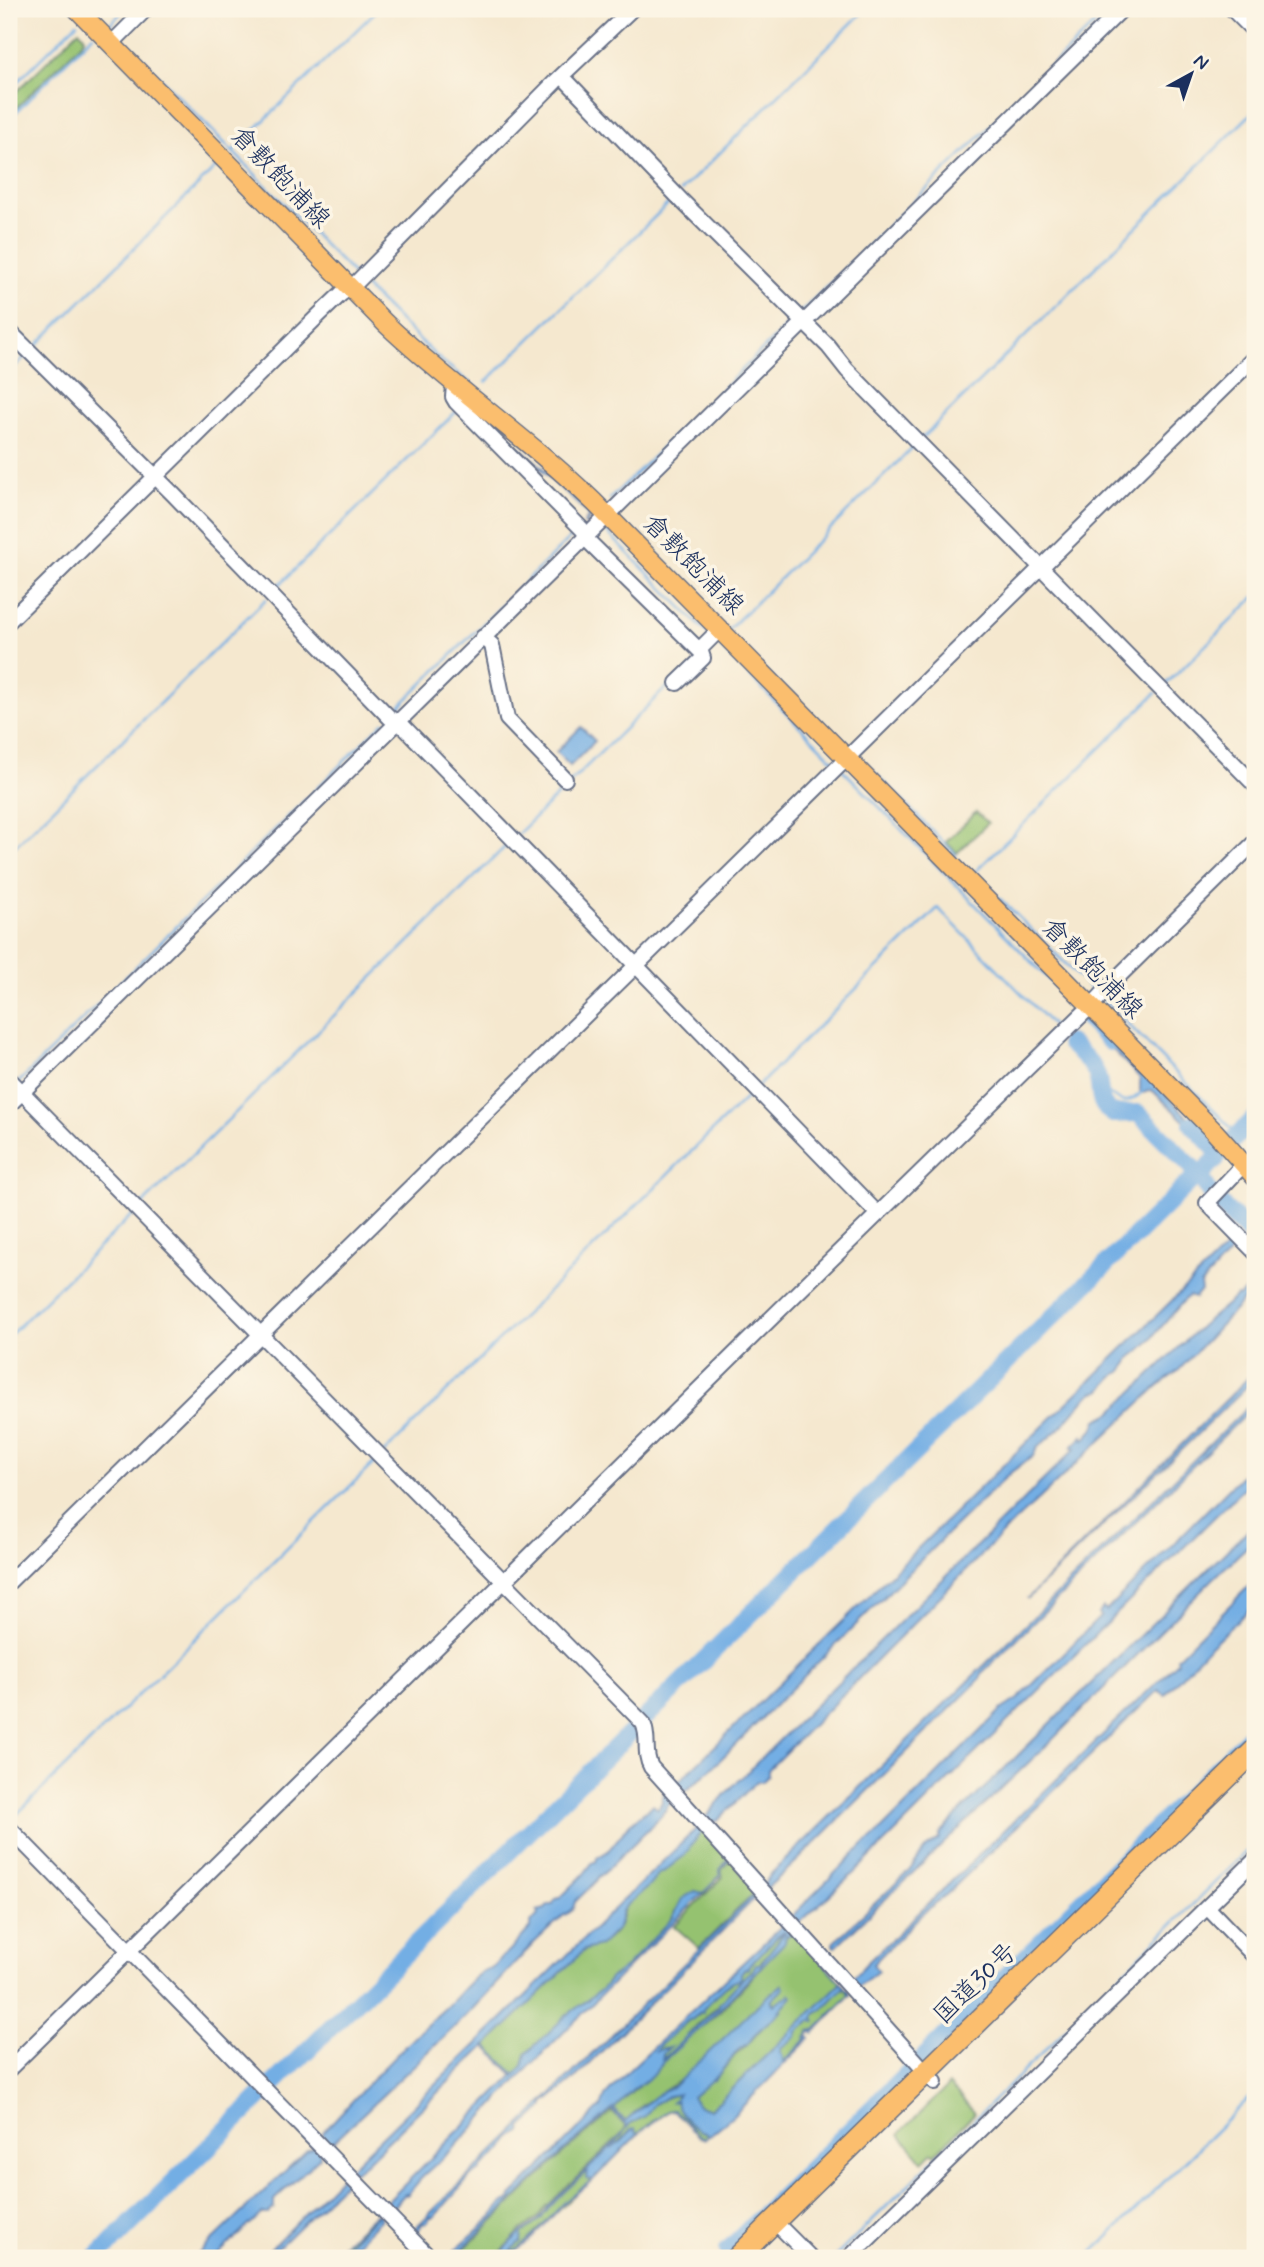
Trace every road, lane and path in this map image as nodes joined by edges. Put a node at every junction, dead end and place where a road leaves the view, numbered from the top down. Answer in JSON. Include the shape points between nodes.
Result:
{"nodes":[{"id":1,"x":76,"y":9,"type":"edge"},
{"id":2,"x":146,"y":9,"type":"edge"},
{"id":3,"x":632,"y":9,"type":"edge"},
{"id":4,"x":1122,"y":9,"type":"edge"},
{"id":5,"x":1232,"y":9,"type":"edge"},
{"id":6,"x":1255,"y":32,"type":"edge"},
{"id":7,"x":111,"y":44,"type":"junction"},
{"id":8,"x":562,"y":76,"type":"junction"},
{"id":9,"x":350,"y":288,"type":"junction"},
{"id":10,"x":799,"y":318,"type":"junction"},
{"id":11,"x":12,"y":334,"type":"dead end"},
{"id":12,"x":1255,"y":357,"type":"edge"},
{"id":13,"x":454,"y":385,"type":"junction"},
{"id":14,"x":152,"y":474,"type":"junction"},
{"id":15,"x":606,"y":515,"type":"junction"},
{"id":16,"x":583,"y":532,"type":"junction"},
{"id":17,"x":1039,"y":564,"type":"junction"},
{"id":18,"x":9,"y":621,"type":"edge"},
{"id":19,"x":483,"y":636,"type":"junction"},
{"id":20,"x":710,"y":639,"type":"junction"},
{"id":21,"x":677,"y":683,"type":"dead end"},
{"id":22,"x":396,"y":722,"type":"junction"},
{"id":23,"x":842,"y":764,"type":"junction"},
{"id":24,"x":565,"y":779,"type":"dead end"},
{"id":25,"x":1255,"y":785,"type":"edge"},
{"id":26,"x":1255,"y":842,"type":"edge"},
{"id":27,"x":636,"y":966,"type":"junction"},
{"id":28,"x":1091,"y":1005,"type":"junction"},
{"id":29,"x":9,"y":1079,"type":"edge"},
{"id":30,"x":22,"y":1092,"type":"junction"},
{"id":31,"x":9,"y":1105,"type":"edge"},
{"id":32,"x":1250,"y":1171,"type":"edge"},
{"id":33,"x":878,"y":1214,"type":"junction"},
{"id":34,"x":1255,"y":1252,"type":"edge"},
{"id":35,"x":261,"y":1335,"type":"junction"},
{"id":36,"x":501,"y":1580,"type":"junction"},
{"id":37,"x":9,"y":1582,"type":"edge"},
{"id":38,"x":1255,"y":1751,"type":"edge"},
{"id":39,"x":1255,"y":1768,"type":"edge"},
{"id":40,"x":9,"y":1828,"type":"edge"},
{"id":41,"x":1255,"y":1860,"type":"edge"},
{"id":42,"x":1206,"y":1908,"type":"junction"},
{"id":43,"x":127,"y":1949,"type":"junction"},
{"id":44,"x":1255,"y":1957,"type":"edge"},
{"id":45,"x":9,"y":2069,"type":"edge"},
{"id":46,"x":924,"y":2070,"type":"junction"},
{"id":47,"x":779,"y":2226,"type":"junction"},
{"id":48,"x":430,"y":2258,"type":"edge"},
{"id":49,"x":737,"y":2258,"type":"edge"},
{"id":50,"x":757,"y":2258,"type":"edge"},
{"id":51,"x":811,"y":2258,"type":"edge"},
{"id":52,"x":849,"y":2258,"type":"edge"}],
"edges":[{"from":1,"to":7,"type":"main road","name":"倉敷飽浦線"},
{"from":2,"to":7,"type":"street"},
{"from":3,"to":8,"type":"street"},
{"from":4,"to":10,"type":"street"},
{"from":5,"to":6,"type":"street"},
{"from":7,"to":9,"type":"main road","name":"倉敷飽浦線"},
{"from":8,"to":9,"type":"street"},
{"from":8,"to":10,"type":"street"},
{"from":9,"to":13,"type":"main road","name":"倉敷飽浦線"},
{"from":9,"to":14,"type":"street"},
{"from":10,"to":15,"type":"street"},
{"from":10,"to":17,"type":"street"},
{"from":11,"to":14,"type":"street"},
{"from":12,"to":17,"type":"street"},
{"from":13,"to":15,"type":"main road","name":"倉敷飽浦線","via":[[544,456]]},
{"from":13,"to":16,"type":"street","via":[[456,402]]},
{"from":14,"to":18,"type":"street"},
{"from":14,"to":22,"type":"street"},
{"from":15,"to":16,"type":"street"},
{"from":15,"to":20,"type":"main road","name":"倉敷飽浦線"},
{"from":16,"to":19,"type":"street"},
{"from":16,"to":20,"type":"street"},
{"from":17,"to":23,"type":"street"},
{"from":17,"to":25,"type":"street"},
{"from":19,"to":22,"type":"street"},
{"from":19,"to":24,"type":"street","via":[[492,645],[507,719]]},
{"from":20,"to":21,"type":"street","via":[[702,658]]},
{"from":20,"to":23,"type":"main road","name":"倉敷飽浦線"},
{"from":22,"to":27,"type":"street"},
{"from":22,"to":30,"type":"street"},
{"from":23,"to":27,"type":"street"},
{"from":23,"to":28,"type":"main road","name":"倉敷飽浦線"},
{"from":26,"to":28,"type":"street"},
{"from":27,"to":33,"type":"street"},
{"from":27,"to":35,"type":"street"},
{"from":28,"to":32,"type":"main road","name":"倉敷飽浦線"},
{"from":28,"to":33,"type":"street"},
{"from":29,"to":30,"type":"street"},
{"from":30,"to":31,"type":"street"},
{"from":30,"to":35,"type":"street"},
{"from":32,"to":34,"type":"street","via":[[1207,1203]]},
{"from":33,"to":36,"type":"street"},
{"from":35,"to":36,"type":"street"},
{"from":35,"to":37,"type":"street"},
{"from":36,"to":43,"type":"street"},
{"from":36,"to":46,"type":"street","via":[[641,1721],[651,1767]]},
{"from":38,"to":46,"type":"highway","name":"国道30号"},
{"from":39,"to":46,"type":"highway","name":"国道30号"},
{"from":40,"to":43,"type":"street"},
{"from":41,"to":42,"type":"street"},
{"from":42,"to":44,"type":"street"},
{"from":42,"to":52,"type":"street"},
{"from":43,"to":45,"type":"street"},
{"from":43,"to":48,"type":"street"},
{"from":46,"to":47,"type":"highway","name":"国道30号"},
{"from":47,"to":49,"type":"highway","name":"国道30号"},
{"from":47,"to":50,"type":"highway","name":"国道30号"},
{"from":47,"to":51,"type":"street"}]}
